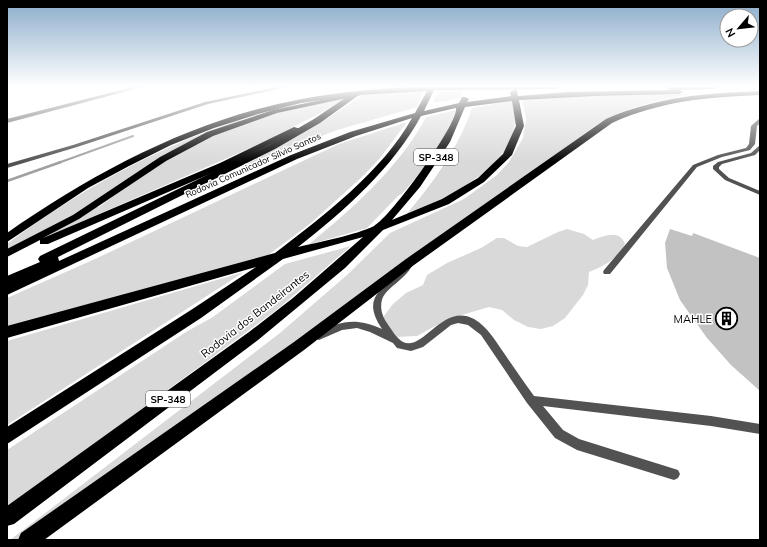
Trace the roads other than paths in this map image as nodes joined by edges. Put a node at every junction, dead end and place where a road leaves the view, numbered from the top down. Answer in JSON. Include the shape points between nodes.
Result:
{"nodes":[{"id":1,"x":44,"y":112,"type":"edge"},
{"id":2,"x":181,"y":112,"type":"edge"},
{"id":3,"x":258,"y":112,"type":"edge"},
{"id":4,"x":276,"y":112,"type":"edge"},
{"id":5,"x":328,"y":112,"type":"edge"},
{"id":6,"x":329,"y":112,"type":"edge"},
{"id":7,"x":414,"y":112,"type":"edge"},
{"id":8,"x":422,"y":112,"type":"edge"},
{"id":9,"x":432,"y":112,"type":"edge"},
{"id":10,"x":461,"y":112,"type":"edge"},
{"id":11,"x":520,"y":112,"type":"edge"},
{"id":12,"x":629,"y":112,"type":"edge"},
{"id":13,"x":760,"y":120,"type":"edge"},
{"id":14,"x":7,"y":121,"type":"edge"},
{"id":15,"x":760,"y":147,"type":"edge"},
{"id":16,"x":7,"y":166,"type":"edge"},
{"id":17,"x":760,"y":193,"type":"edge"},
{"id":18,"x":7,"y":238,"type":"edge"},
{"id":19,"x":7,"y":253,"type":"edge"},
{"id":20,"x":7,"y":258,"type":"edge"},
{"id":21,"x":410,"y":262,"type":"junction"},
{"id":22,"x":607,"y":272,"type":"dead end"},
{"id":23,"x":7,"y":276,"type":"edge"},
{"id":24,"x":7,"y":281,"type":"edge"},
{"id":25,"x":7,"y":290,"type":"edge"},
{"id":26,"x":7,"y":332,"type":"edge"},
{"id":27,"x":396,"y":341,"type":"junction"},
{"id":28,"x":299,"y":346,"type":"junction"},
{"id":29,"x":531,"y":400,"type":"junction"},
{"id":30,"x":760,"y":429,"type":"edge"},
{"id":31,"x":7,"y":436,"type":"edge"},
{"id":32,"x":674,"y":474,"type":"dead end"},
{"id":33,"x":7,"y":517,"type":"edge"},
{"id":34,"x":28,"y":540,"type":"edge"}],
"edges":[{"from":1,"to":14,"type":"street"},
{"from":2,"to":16,"type":"street"},
{"from":3,"to":18,"type":"highway","via":[[209,127],[116,168]]},
{"from":4,"to":19,"type":"highway","via":[[221,130],[176,151],[76,217]]},
{"from":5,"to":20,"type":"highway","via":[[223,165]]},
{"from":6,"to":23,"type":"highway","via":[[296,134],[224,172]]},
{"from":7,"to":24,"type":"highway","name":"Rodovia Comunicador Silvio Santos","via":[[330,136],[288,153]]},
{"from":8,"to":31,"type":"highway","number":"SP-348","via":[[403,140],[364,183],[330,215],[274,259],[200,311]]},
{"from":9,"to":25,"type":"highway","name":"Rodovia Comunicador Silvio Santos","via":[[351,134],[294,156]]},
{"from":10,"to":33,"type":"highway","name":"Rodovia dos Bandeirantes","number":"SP-348","via":[[443,147],[415,187],[378,228],[326,276],[221,360]]},
{"from":11,"to":26,"type":"highway","via":[[517,135],[511,148],[494,168],[466,190],[419,215],[346,238]]},
{"from":12,"to":21,"type":"highway","via":[[598,128]]},
{"from":13,"to":22,"type":"street","via":[[754,126],[752,144],[748,149],[695,166]]},
{"from":15,"to":17,"type":"street","via":[[753,154],[716,166],[718,172]]},
{"from":21,"to":27,"type":"street","via":[[376,303],[377,314]]},
{"from":21,"to":28,"type":"highway"},
{"from":27,"to":28,"type":"street","via":[[369,327],[354,324],[339,326]]},
{"from":27,"to":29,"type":"street","via":[[404,347],[414,346],[451,320],[462,319],[474,323],[484,332]]},
{"from":28,"to":34,"type":"highway"},
{"from":29,"to":30,"type":"street"},
{"from":29,"to":32,"type":"street","via":[[552,426],[568,440]]}]}
